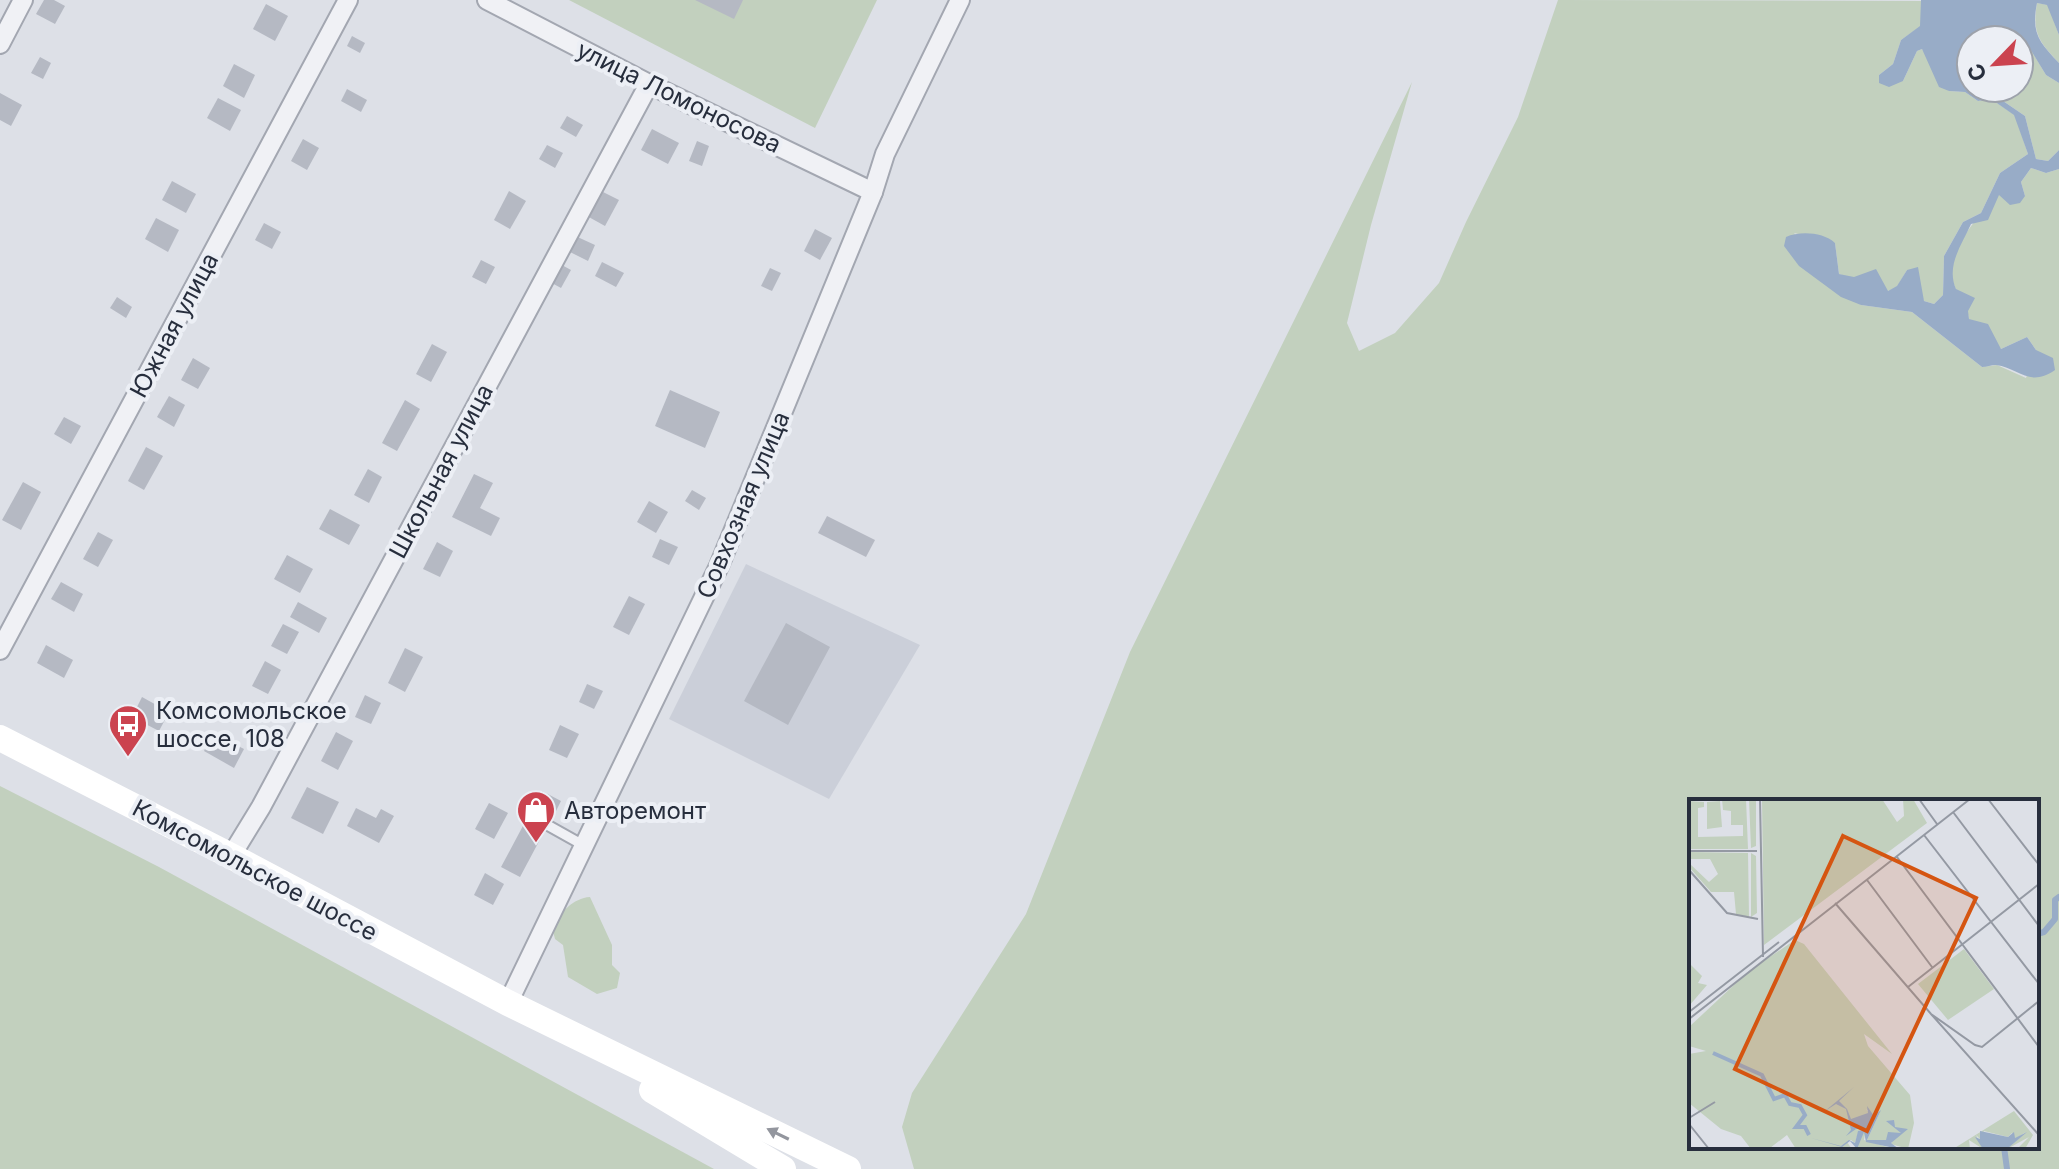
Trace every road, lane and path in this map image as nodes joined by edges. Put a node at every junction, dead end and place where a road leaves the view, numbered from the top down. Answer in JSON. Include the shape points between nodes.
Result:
{"nodes":[{"id":1,"x":23,"y":0,"type":"edge"},
{"id":2,"x":348,"y":0,"type":"edge"},
{"id":3,"x":487,"y":0,"type":"edge"},
{"id":4,"x":960,"y":0,"type":"edge"},
{"id":5,"x":0,"y":44,"type":"edge"},
{"id":6,"x":649,"y":84,"type":"junction"},
{"id":7,"x":873,"y":192,"type":"junction"},
{"id":8,"x":0,"y":650,"type":"edge"},
{"id":9,"x":0,"y":738,"type":"edge"},
{"id":10,"x":524,"y":812,"type":"dead end"},
{"id":11,"x":583,"y":845,"type":"junction"},
{"id":12,"x":231,"y":856,"type":"junction"},
{"id":13,"x":508,"y":1003,"type":"junction"},
{"id":14,"x":818,"y":1162,"type":"edge"},
{"id":15,"x":783,"y":1169,"type":"edge"},
{"id":16,"x":848,"y":1169,"type":"edge"}],
"edges":[{"from":1,"to":5,"type":"street"},
{"from":2,"to":8,"type":"street","name":"Южная улица"},
{"from":3,"to":6,"type":"street","name":"улица Ломоносова"},
{"from":4,"to":7,"type":"street","name":"Совхозная улица","via":[[885,154]]},
{"from":6,"to":7,"type":"street","name":"улица Ломоносова"},
{"from":6,"to":12,"type":"street","name":"Школьная улица"},
{"from":7,"to":11,"type":"street","name":"Совхозная улица","via":[[719,566]]},
{"from":9,"to":12,"type":"main road","name":"Комсомольское шоссе"},
{"from":10,"to":11,"type":"lane"},
{"from":11,"to":13,"type":"street","name":"Совхозная улица"},
{"from":12,"to":13,"type":"main road","name":"Комсомольское шоссе"},
{"from":14,"to":13,"type":"main road","name":"Комсомольское шоссе","one_way":true},
{"from":13,"to":15,"type":"main road","name":"Комсомольское шоссе"},
{"from":14,"to":16,"type":"main road","name":"Комсомольское шоссе"}]}
